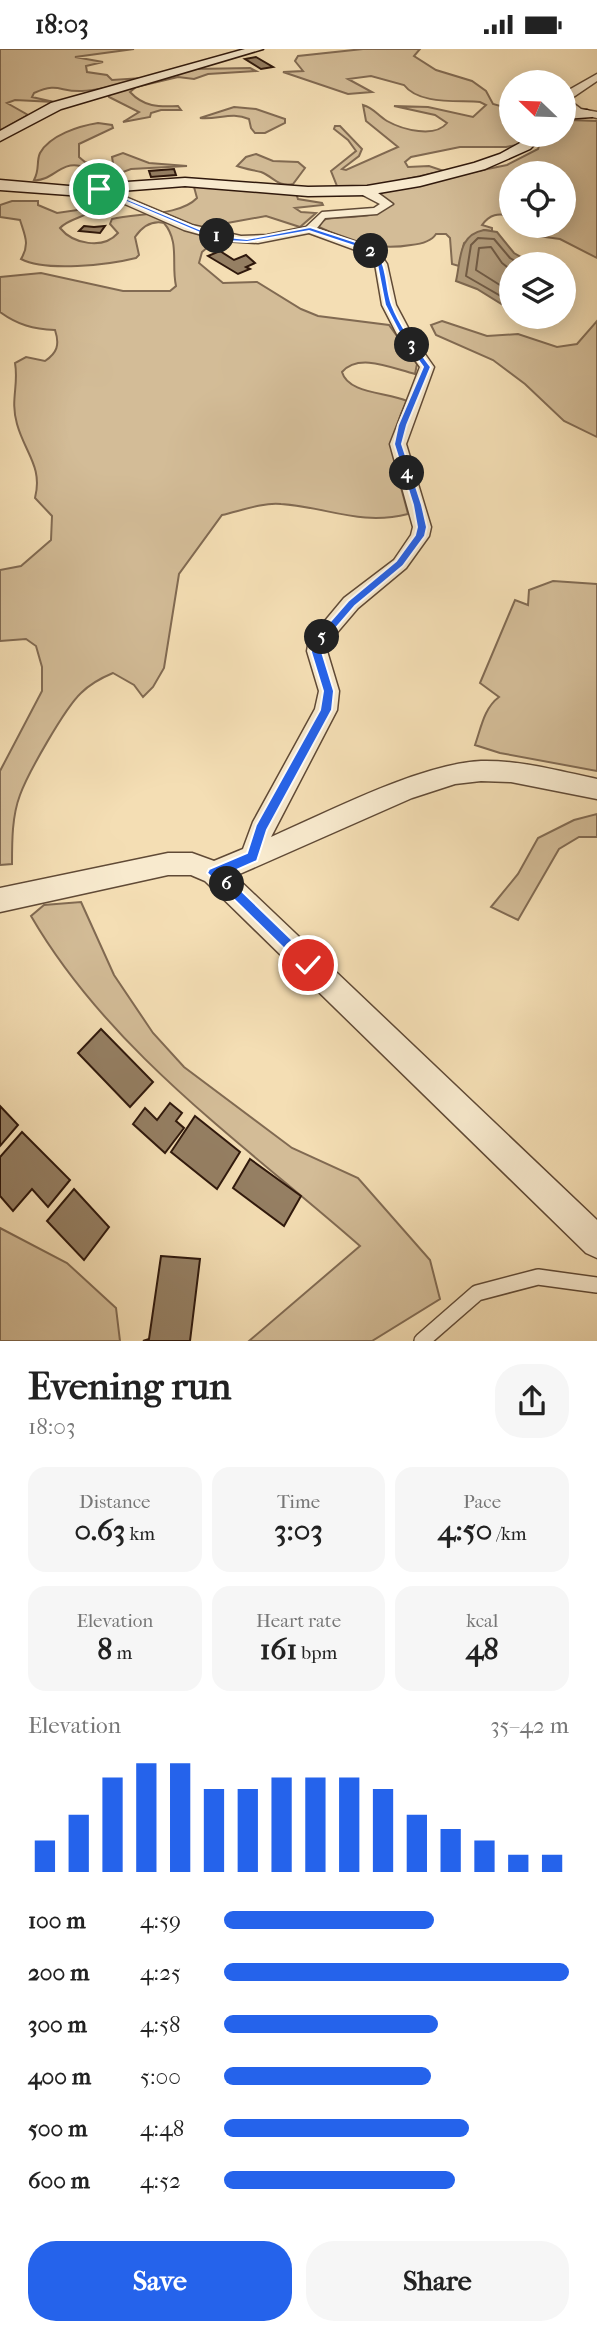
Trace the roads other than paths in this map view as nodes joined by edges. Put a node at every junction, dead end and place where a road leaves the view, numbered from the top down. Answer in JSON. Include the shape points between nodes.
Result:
{"nodes":[{"id":1,"x":257,"y":49,"type":"edge"},
{"id":2,"x":597,"y":77,"type":"edge"},
{"id":3,"x":592,"y":114,"type":"edge"},
{"id":4,"x":0,"y":137,"type":"edge"},
{"id":5,"x":527,"y":147,"type":"edge"},
{"id":6,"x":0,"y":185,"type":"edge"},
{"id":7,"x":99,"y":189,"type":"junction"},
{"id":8,"x":363,"y":191,"type":"junction"},
{"id":9,"x":310,"y":229,"type":"junction"},
{"id":10,"x":597,"y":789,"type":"edge"},
{"id":11,"x":253,"y":857,"type":"junction"},
{"id":12,"x":214,"y":873,"type":"junction"},
{"id":13,"x":0,"y":900,"type":"edge"},
{"id":14,"x":0,"y":906,"type":"edge"},
{"id":15,"x":597,"y":1242,"type":"edge"},
{"id":16,"x":597,"y":1285,"type":"edge"},
{"id":17,"x":422,"y":1341,"type":"edge"}],
"edges":[{"from":1,"to":4,"type":"street","via":[[55,106]]},
{"from":2,"to":3,"type":"street","via":[[564,100]]},
{"from":5,"to":8,"type":"street","via":[[492,163]]},
{"from":6,"to":7,"type":"street"},
{"from":7,"to":8,"type":"street","via":[[185,182]]},
{"from":7,"to":9,"type":"street","via":[[227,239]]},
{"from":8,"to":9,"type":"street","via":[[385,201],[385,207],[322,215]]},
{"from":9,"to":11,"type":"street","via":[[373,252],[381,264],[388,305],[427,367],[398,444],[422,527],[400,564],[351,603],[319,640],[317,652],[329,691],[326,710],[261,829]]},
{"from":10,"to":11,"type":"street","via":[[527,774],[480,771],[454,775],[322,824]]},
{"from":11,"to":12,"type":"street"},
{"from":12,"to":13,"type":"street","via":[[192,864],[169,864]]},
{"from":12,"to":15,"type":"street"},
{"from":13,"to":14,"type":"street"},
{"from":16,"to":17,"type":"lane","via":[[538,1277],[477,1293]]}]}
